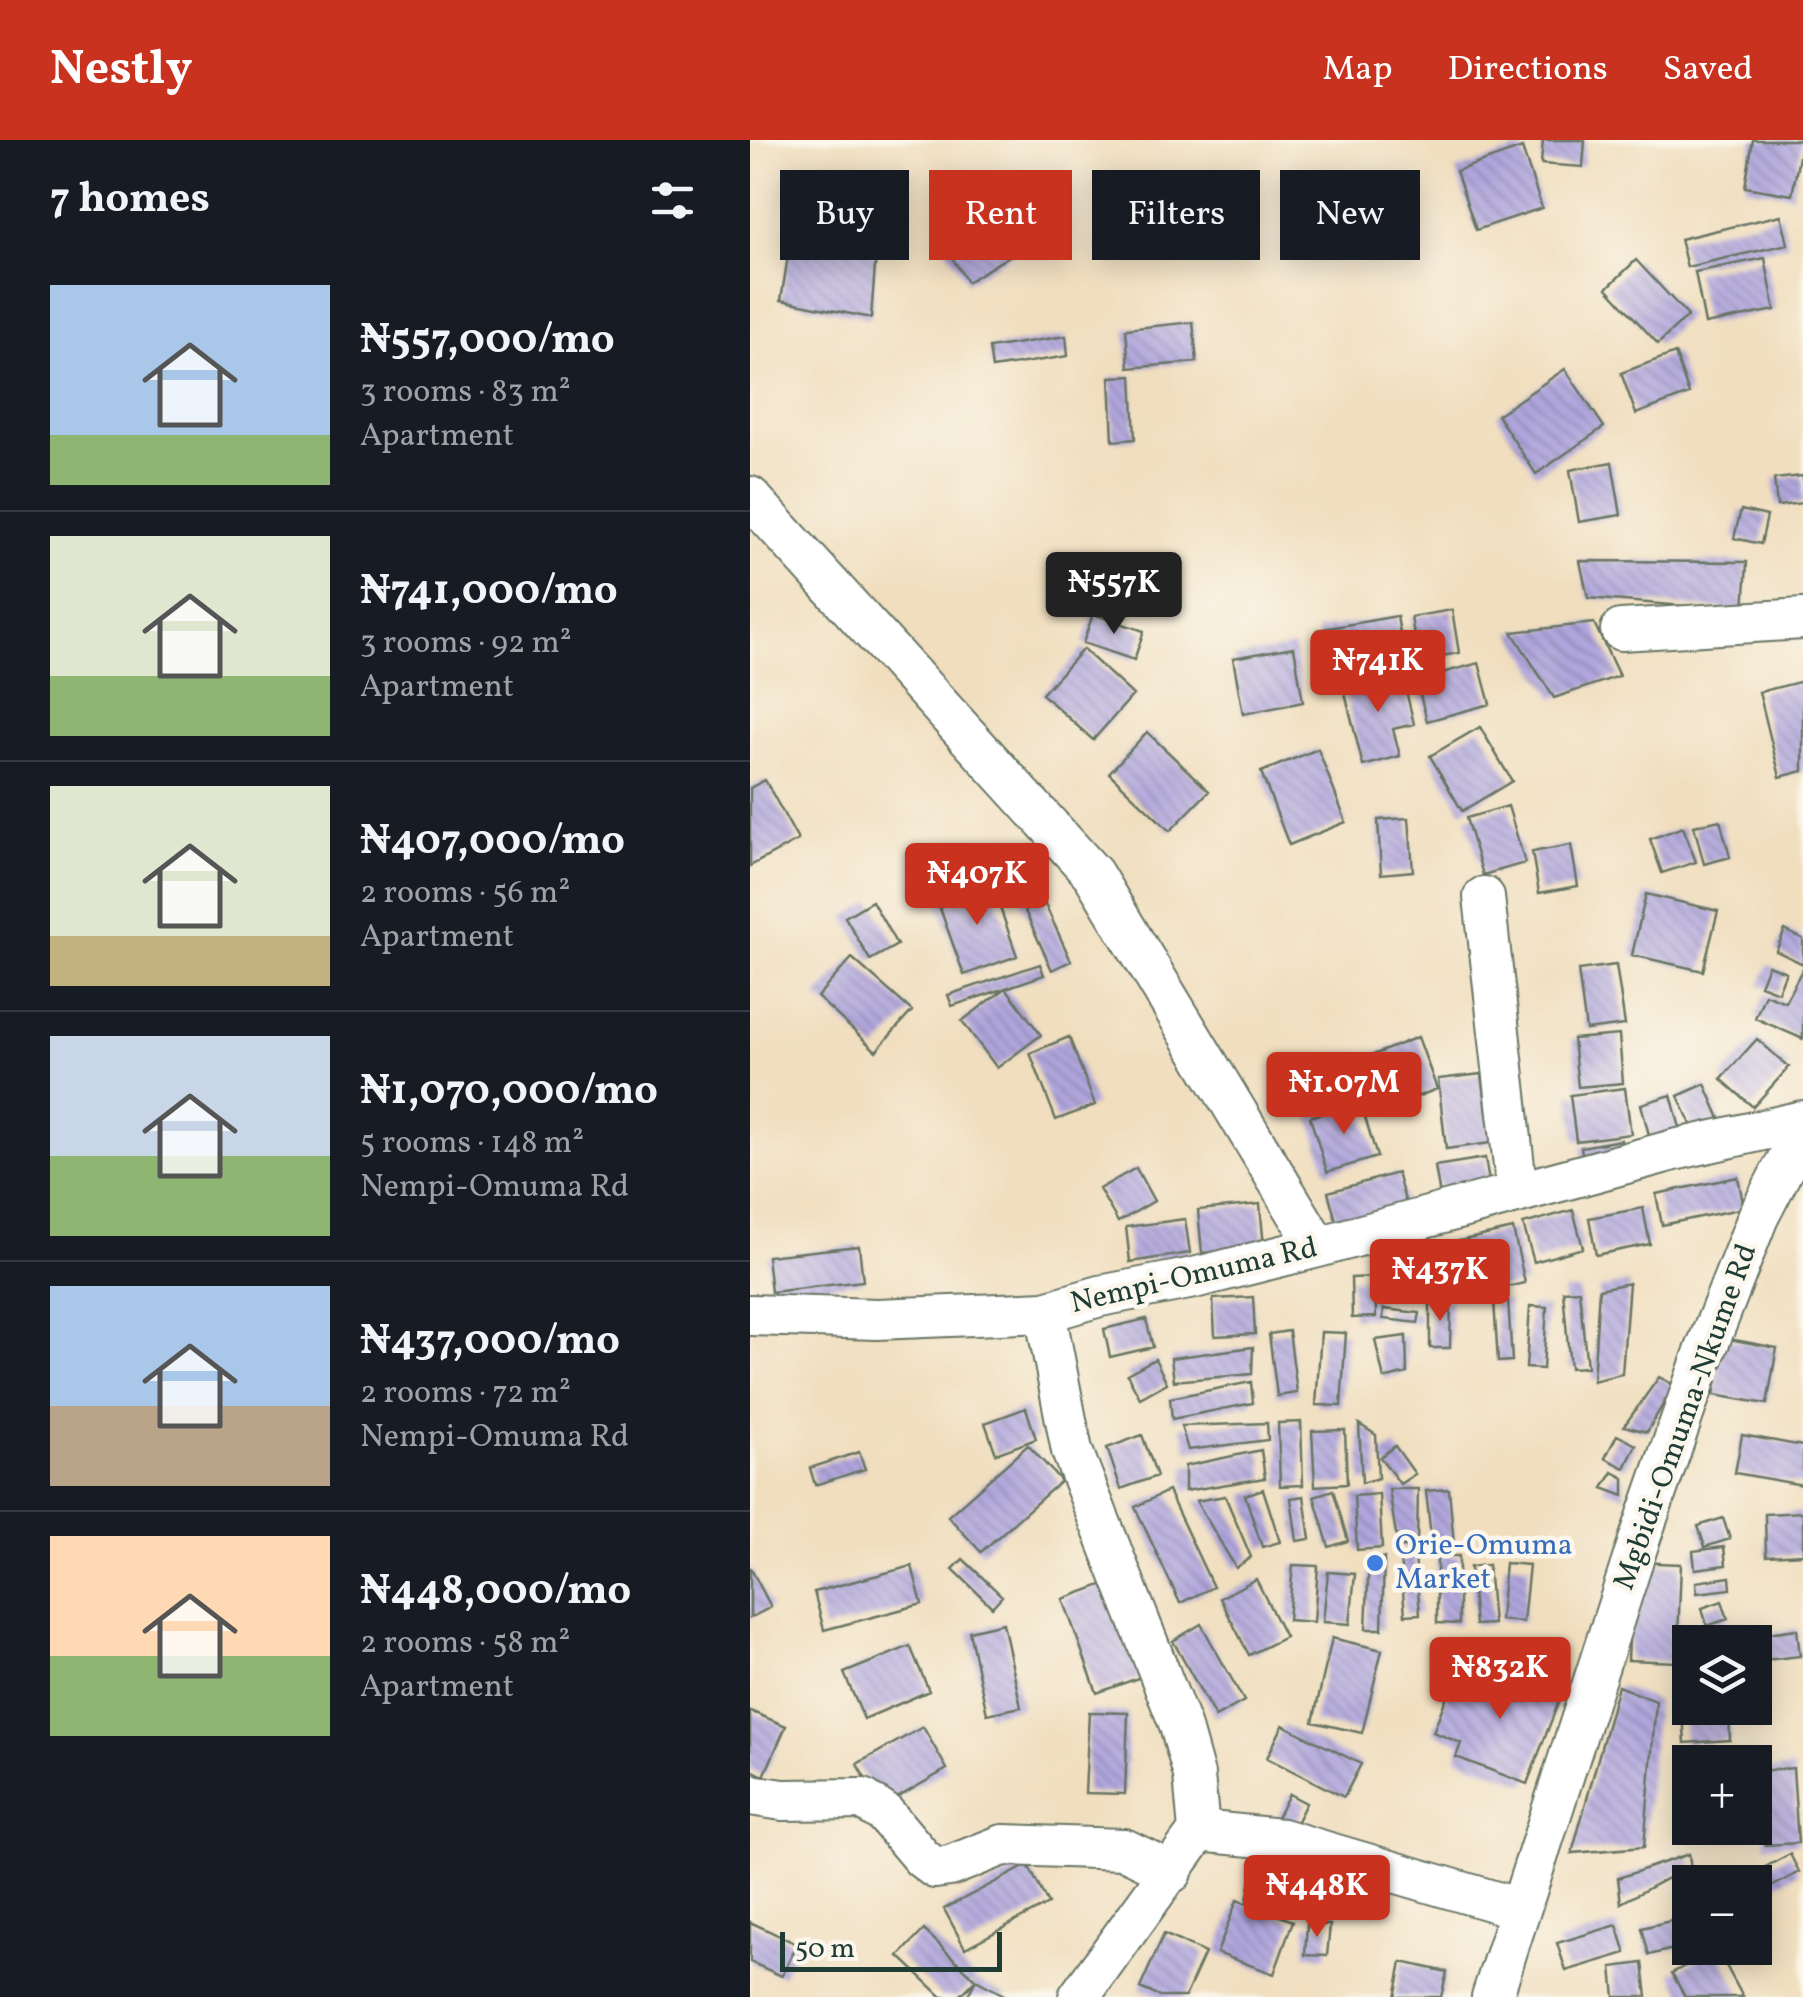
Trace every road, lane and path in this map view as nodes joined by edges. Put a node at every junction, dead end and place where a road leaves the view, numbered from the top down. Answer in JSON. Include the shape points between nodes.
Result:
{"nodes":[{"id":1,"x":750,"y":497,"type":"edge"},
{"id":2,"x":1803,"y":619,"type":"edge"},
{"id":3,"x":1621,"y":630,"type":"dead end"},
{"id":4,"x":1484,"y":897,"type":"dead end"},
{"id":5,"x":1803,"y":1122,"type":"edge"},
{"id":6,"x":1803,"y":1130,"type":"edge"},
{"id":7,"x":1517,"y":1193,"type":"junction"},
{"id":8,"x":1318,"y":1248,"type":"junction"},
{"id":9,"x":1046,"y":1312,"type":"junction"},
{"id":10,"x":750,"y":1315,"type":"edge"},
{"id":11,"x":750,"y":1795,"type":"edge"},
{"id":12,"x":1199,"y":1831,"type":"junction"},
{"id":13,"x":1172,"y":1872,"type":"junction"},
{"id":14,"x":1520,"y":1909,"type":"junction"},
{"id":15,"x":1078,"y":1997,"type":"edge"},
{"id":16,"x":1492,"y":1997,"type":"edge"}],
"edges":[{"from":1,"to":8,"type":"street","via":[[1093,874]]},
{"from":2,"to":3,"type":"street"},
{"from":4,"to":7,"type":"street"},
{"from":5,"to":7,"type":"street","name":"Nempi-Omuma Rd"},
{"from":6,"to":14,"type":"street","name":"Mgbidi-Omuma-Nkume Rd","via":[[1758,1217],[1704,1358]]},
{"from":7,"to":8,"type":"street","name":"Nempi-Omuma Rd"},
{"from":8,"to":9,"type":"street","name":"Nempi-Omuma Rd"},
{"from":9,"to":10,"type":"street","name":"Nempi-Omuma Rd","via":[[877,1319]]},
{"from":9,"to":12,"type":"street","via":[[1072,1451],[1180,1726],[1194,1775]]},
{"from":11,"to":13,"type":"street","via":[[863,1799],[935,1868],[1003,1845],[1124,1849]]},
{"from":12,"to":13,"type":"street"},
{"from":12,"to":14,"type":"street","via":[[1282,1839]]},
{"from":13,"to":15,"type":"street"},
{"from":14,"to":16,"type":"street","name":"Mgbidi-Omuma-Nkume Rd"}]}
